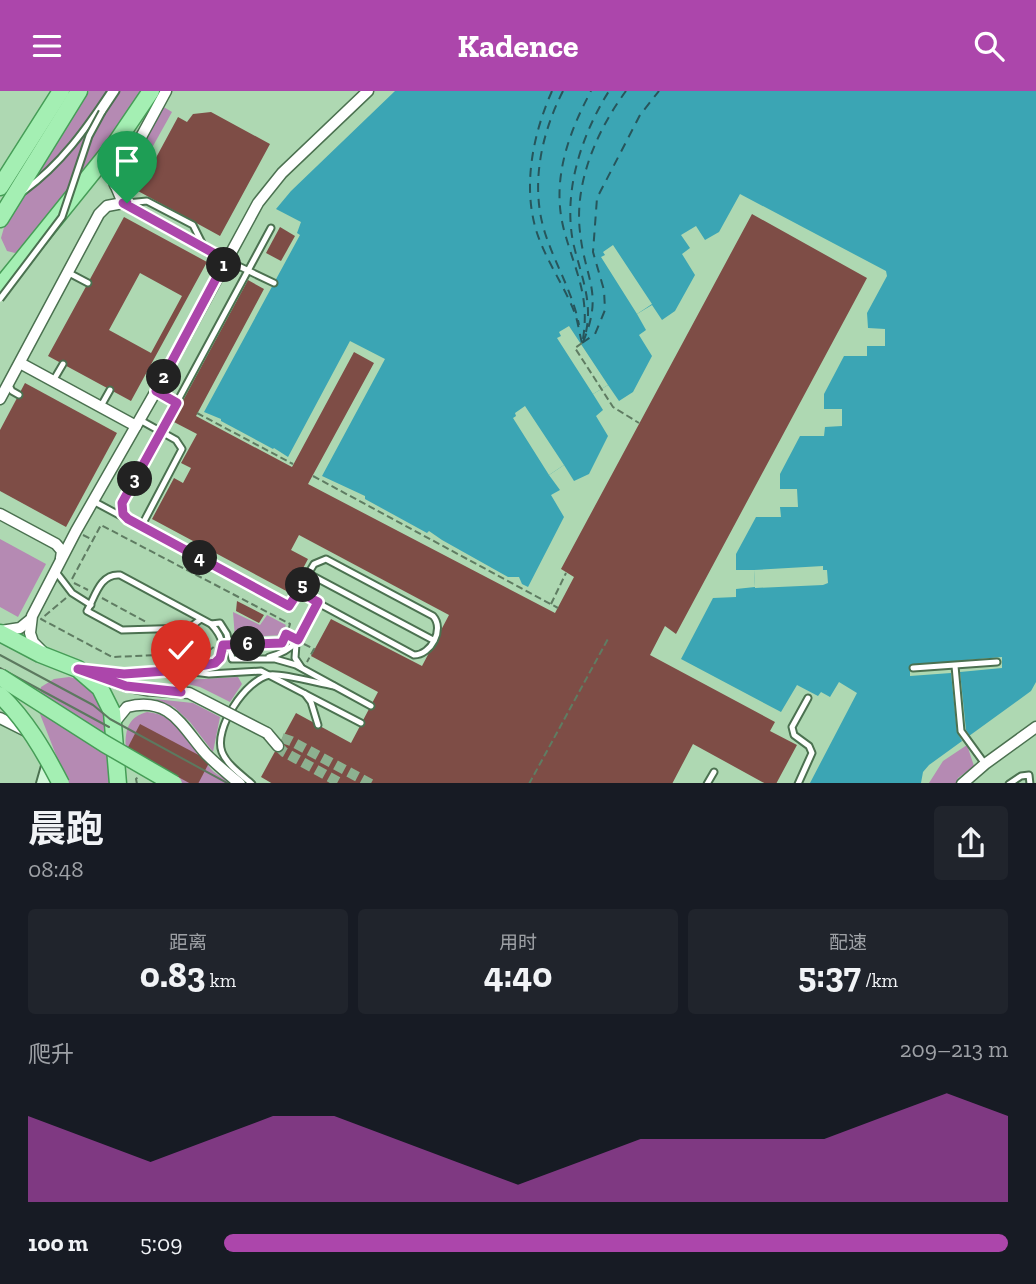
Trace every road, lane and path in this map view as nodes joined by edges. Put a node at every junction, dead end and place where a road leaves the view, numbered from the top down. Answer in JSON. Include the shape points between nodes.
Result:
{"nodes":[{"id":1,"x":61,"y":91,"type":"edge"},
{"id":2,"x":79,"y":91,"type":"edge"},
{"id":3,"x":113,"y":91,"type":"edge"},
{"id":4,"x":152,"y":91,"type":"edge"},
{"id":5,"x":166,"y":91,"type":"edge"},
{"id":6,"x":368,"y":91,"type":"edge"},
{"id":7,"x":113,"y":147,"type":"junction"},
{"id":8,"x":115,"y":186,"type":"junction"},
{"id":9,"x":0,"y":187,"type":"edge"},
{"id":10,"x":123,"y":203,"type":"junction"},
{"id":11,"x":0,"y":210,"type":"edge"},
{"id":12,"x":0,"y":219,"type":"edge"},
{"id":13,"x":271,"y":227,"type":"dead end"},
{"id":14,"x":226,"y":260,"type":"junction"},
{"id":15,"x":249,"y":269,"type":"junction"},
{"id":16,"x":7,"y":270,"type":"edge"},
{"id":17,"x":69,"y":274,"type":"junction"},
{"id":18,"x":88,"y":283,"type":"dead end"},
{"id":19,"x":274,"y":283,"type":"dead end"},
{"id":20,"x":0,"y":287,"type":"edge"},
{"id":21,"x":0,"y":299,"type":"edge"},
{"id":22,"x":582,"y":343,"type":"dead end"},
{"id":23,"x":20,"y":363,"type":"junction"},
{"id":24,"x":63,"y":364,"type":"dead end"},
{"id":25,"x":53,"y":381,"type":"junction"},
{"id":26,"x":110,"y":390,"type":"dead end"},
{"id":27,"x":156,"y":391,"type":"junction"},
{"id":28,"x":6,"y":392,"type":"edge"},
{"id":29,"x":19,"y":395,"type":"dead end"},
{"id":30,"x":177,"y":403,"type":"junction"},
{"id":31,"x":101,"y":406,"type":"junction"},
{"id":32,"x":197,"y":413,"type":"dead end"},
{"id":33,"x":138,"y":423,"type":"junction"},
{"id":34,"x":639,"y":423,"type":"dead end"},
{"id":35,"x":161,"y":432,"type":"junction"},
{"id":36,"x":293,"y":464,"type":"dead end"},
{"id":37,"x":313,"y":476,"type":"dead end"},
{"id":38,"x":93,"y":501,"type":"junction"},
{"id":39,"x":0,"y":515,"type":"edge"},
{"id":40,"x":128,"y":519,"type":"junction"},
{"id":41,"x":141,"y":527,"type":"junction"},
{"id":42,"x":61,"y":561,"type":"junction"},
{"id":43,"x":55,"y":571,"type":"junction"},
{"id":44,"x":566,"y":573,"type":"dead end"},
{"id":45,"x":309,"y":574,"type":"junction"},
{"id":46,"x":304,"y":583,"type":"junction"},
{"id":47,"x":80,"y":586,"type":"junction"},
{"id":48,"x":72,"y":593,"type":"junction"},
{"id":49,"x":96,"y":594,"type":"junction"},
{"id":50,"x":318,"y":602,"type":"junction"},
{"id":51,"x":91,"y":605,"type":"junction"},
{"id":52,"x":550,"y":605,"type":"junction"},
{"id":53,"x":558,"y":608,"type":"dead end"},
{"id":54,"x":31,"y":619,"type":"junction"},
{"id":55,"x":201,"y":619,"type":"junction"},
{"id":56,"x":151,"y":624,"type":"dead end"},
{"id":57,"x":0,"y":632,"type":"edge"},
{"id":58,"x":286,"y":634,"type":"junction"},
{"id":59,"x":609,"y":636,"type":"dead end"},
{"id":60,"x":433,"y":641,"type":"junction"},
{"id":61,"x":297,"y":642,"type":"junction"},
{"id":62,"x":226,"y":645,"type":"junction"},
{"id":63,"x":50,"y":658,"type":"junction"},
{"id":64,"x":262,"y":659,"type":"junction"},
{"id":65,"x":243,"y":660,"type":"junction"},
{"id":66,"x":998,"y":662,"type":"dead end"},
{"id":67,"x":955,"y":666,"type":"junction"},
{"id":68,"x":913,"y":668,"type":"dead end"},
{"id":69,"x":78,"y":669,"type":"junction"},
{"id":70,"x":303,"y":669,"type":"junction"},
{"id":71,"x":180,"y":670,"type":"junction"},
{"id":72,"x":254,"y":670,"type":"junction"},
{"id":73,"x":271,"y":674,"type":"junction"},
{"id":74,"x":0,"y":677,"type":"edge"},
{"id":75,"x":334,"y":686,"type":"junction"},
{"id":76,"x":300,"y":690,"type":"junction"},
{"id":77,"x":0,"y":695,"type":"edge"},
{"id":78,"x":808,"y":698,"type":"dead end"},
{"id":79,"x":0,"y":700,"type":"edge"},
{"id":80,"x":371,"y":706,"type":"dead end"},
{"id":81,"x":0,"y":718,"type":"edge"},
{"id":82,"x":114,"y":723,"type":"junction"},
{"id":83,"x":362,"y":723,"type":"dead end"},
{"id":84,"x":318,"y":725,"type":"dead end"},
{"id":85,"x":1036,"y":727,"type":"edge"},
{"id":86,"x":36,"y":737,"type":"junction"},
{"id":87,"x":280,"y":742,"type":"tunnel mouth"},
{"id":88,"x":117,"y":760,"type":"junction"},
{"id":89,"x":50,"y":762,"type":"junction"},
{"id":90,"x":985,"y":764,"type":"junction"},
{"id":91,"x":714,"y":772,"type":"dead end"},
{"id":92,"x":139,"y":778,"type":"edge"},
{"id":93,"x":44,"y":783,"type":"edge"},
{"id":94,"x":58,"y":783,"type":"edge"},
{"id":95,"x":118,"y":783,"type":"edge"},
{"id":96,"x":159,"y":783,"type":"edge"},
{"id":97,"x":174,"y":783,"type":"edge"},
{"id":98,"x":240,"y":783,"type":"edge"},
{"id":99,"x":252,"y":783,"type":"edge"},
{"id":100,"x":529,"y":783,"type":"edge"},
{"id":101,"x":708,"y":783,"type":"edge"},
{"id":102,"x":798,"y":783,"type":"edge"},
{"id":103,"x":962,"y":783,"type":"edge"},
{"id":104,"x":1009,"y":783,"type":"edge"},
{"id":105,"x":1030,"y":783,"type":"edge"}],
"edges":[{"from":1,"to":9,"type":"main road"},
{"from":2,"to":12,"type":"main road"},
{"from":3,"to":11,"type":"lane","via":[[52,169]]},
{"from":3,"to":21,"type":"lane","bridge":true,"via":[[89,136],[62,217]]},
{"from":4,"to":7,"type":"main road"},
{"from":5,"to":8,"type":"street"},
{"from":6,"to":14,"type":"street","via":[[272,183]]},
{"from":7,"to":8,"type":"street"},
{"from":7,"to":16,"type":"main road"},
{"from":8,"to":10,"type":"street"},
{"from":10,"to":14,"type":"street"},
{"from":10,"to":17,"type":"street","via":[[103,209]]},
{"from":13,"to":15,"type":"lane"},
{"from":14,"to":15,"type":"lane"},
{"from":14,"to":27,"type":"street"},
{"from":15,"to":19,"type":"lane"},
{"from":15,"to":30,"type":"lane"},
{"from":16,"to":20,"type":"main road"},
{"from":17,"to":18,"type":"lane"},
{"from":17,"to":23,"type":"street"},
{"from":22,"to":34,"type":"path","via":[[575,348],[613,407]]},
{"from":23,"to":25,"type":"street"},
{"from":23,"to":28,"type":"street"},
{"from":24,"to":25,"type":"lane"},
{"from":25,"to":31,"type":"street"},
{"from":26,"to":31,"type":"lane"},
{"from":27,"to":30,"type":"lane"},
{"from":27,"to":33,"type":"street"},
{"from":28,"to":29,"type":"lane"},
{"from":30,"to":35,"type":"lane"},
{"from":31,"to":33,"type":"street"},
{"from":32,"to":36,"type":"path"},
{"from":33,"to":35,"type":"lane"},
{"from":33,"to":38,"type":"street"},
{"from":35,"to":40,"type":"lane","via":[[122,503]]},
{"from":35,"to":41,"type":"lane","via":[[180,442],[182,453]]},
{"from":37,"to":52,"type":"path"},
{"from":38,"to":40,"type":"lane"},
{"from":38,"to":42,"type":"street"},
{"from":39,"to":42,"type":"street","via":[[56,544],[62,551]]},
{"from":40,"to":41,"type":"lane"},
{"from":41,"to":46,"type":"lane","via":[[289,606]]},
{"from":42,"to":43,"type":"street"},
{"from":43,"to":48,"type":"lane"},
{"from":43,"to":54,"type":"street"},
{"from":44,"to":52,"type":"path"},
{"from":45,"to":46,"type":"lane"},
{"from":45,"to":60,"type":"lane"},
{"from":45,"to":60,"type":"lane","via":[[317,561],[330,560],[433,617],[439,627]]},
{"from":46,"to":50,"type":"lane","via":[[307,597]]},
{"from":47,"to":48,"type":"path"},
{"from":47,"to":49,"type":"path"},
{"from":47,"to":58,"type":"path","via":[[71,581],[101,525],[290,624]]},
{"from":48,"to":51,"type":"lane"},
{"from":48,"to":62,"type":"path","via":[[41,619],[113,657],[206,653]]},
{"from":49,"to":51,"type":"lane"},
{"from":49,"to":55,"type":"lane","via":[[106,577],[120,575]]},
{"from":49,"to":56,"type":"path"},
{"from":50,"to":60,"type":"lane","via":[[414,655],[425,653]]},
{"from":50,"to":61,"type":"lane"},
{"from":51,"to":55,"type":"lane","via":[[87,611],[122,630],[189,628]]},
{"from":52,"to":53,"type":"path"},
{"from":54,"to":57,"type":"street","via":[[20,628]]},
{"from":54,"to":63,"type":"street","via":[[33,642]]},
{"from":55,"to":62,"type":"lane","via":[[211,624]]},
{"from":57,"to":63,"type":"main road"},
{"from":58,"to":61,"type":"path"},
{"from":58,"to":62,"type":"path","via":[[282,643]]},
{"from":59,"to":100,"type":"path"},
{"from":61,"to":64,"type":"lane","via":[[285,652]]},
{"from":61,"to":70,"type":"lane","via":[[295,658]]},
{"from":61,"to":70,"type":"path","via":[[314,649]]},
{"from":62,"to":65,"type":"lane","via":[[232,659]]},
{"from":62,"to":71,"type":"lane","via":[[215,663]]},
{"from":63,"to":69,"type":"main road"},
{"from":64,"to":65,"type":"lane"},
{"from":64,"to":70,"type":"lane"},
{"from":65,"to":72,"type":"lane"},
{"from":66,"to":67,"type":"lane"},
{"from":67,"to":68,"type":"lane"},
{"from":67,"to":90,"type":"lane","via":[[961,731]]},
{"from":69,"to":71,"type":"lane","via":[[124,674]]},
{"from":69,"to":82,"type":"main road","via":[[105,695]]},
{"from":69,"to":87,"type":"street","bridge":true,"via":[[126,686],[189,693]]},
{"from":70,"to":75,"type":"lane"},
{"from":71,"to":72,"type":"lane","via":[[209,674]]},
{"from":72,"to":73,"type":"lane"},
{"from":73,"to":75,"type":"lane"},
{"from":73,"to":76,"type":"lane"},
{"from":73,"to":99,"type":"lane","via":[[241,695],[220,737],[228,762]]},
{"from":74,"to":97,"type":"main road","bridge":true},
{"from":75,"to":80,"type":"lane"},
{"from":76,"to":83,"type":"lane"},
{"from":76,"to":84,"type":"lane","via":[[311,702]]},
{"from":77,"to":94,"type":"main road","bridge":true,"via":[[27,726]]},
{"from":78,"to":102,"type":"lane","via":[[792,727],[812,753]]},
{"from":79,"to":86,"type":"main road"},
{"from":81,"to":86,"type":"street"},
{"from":82,"to":88,"type":"main road"},
{"from":82,"to":98,"type":"street","via":[[127,707],[166,710]]},
{"from":85,"to":90,"type":"street"},
{"from":86,"to":89,"type":"main road"},
{"from":88,"to":92,"type":"street"},
{"from":88,"to":95,"type":"main road"},
{"from":89,"to":93,"type":"street"},
{"from":89,"to":94,"type":"main road"},
{"from":90,"to":103,"type":"street"},
{"from":91,"to":101,"type":"lane"},
{"from":92,"to":96,"type":"street"},
{"from":104,"to":105,"type":"lane","via":[[1029,775]]}]}
